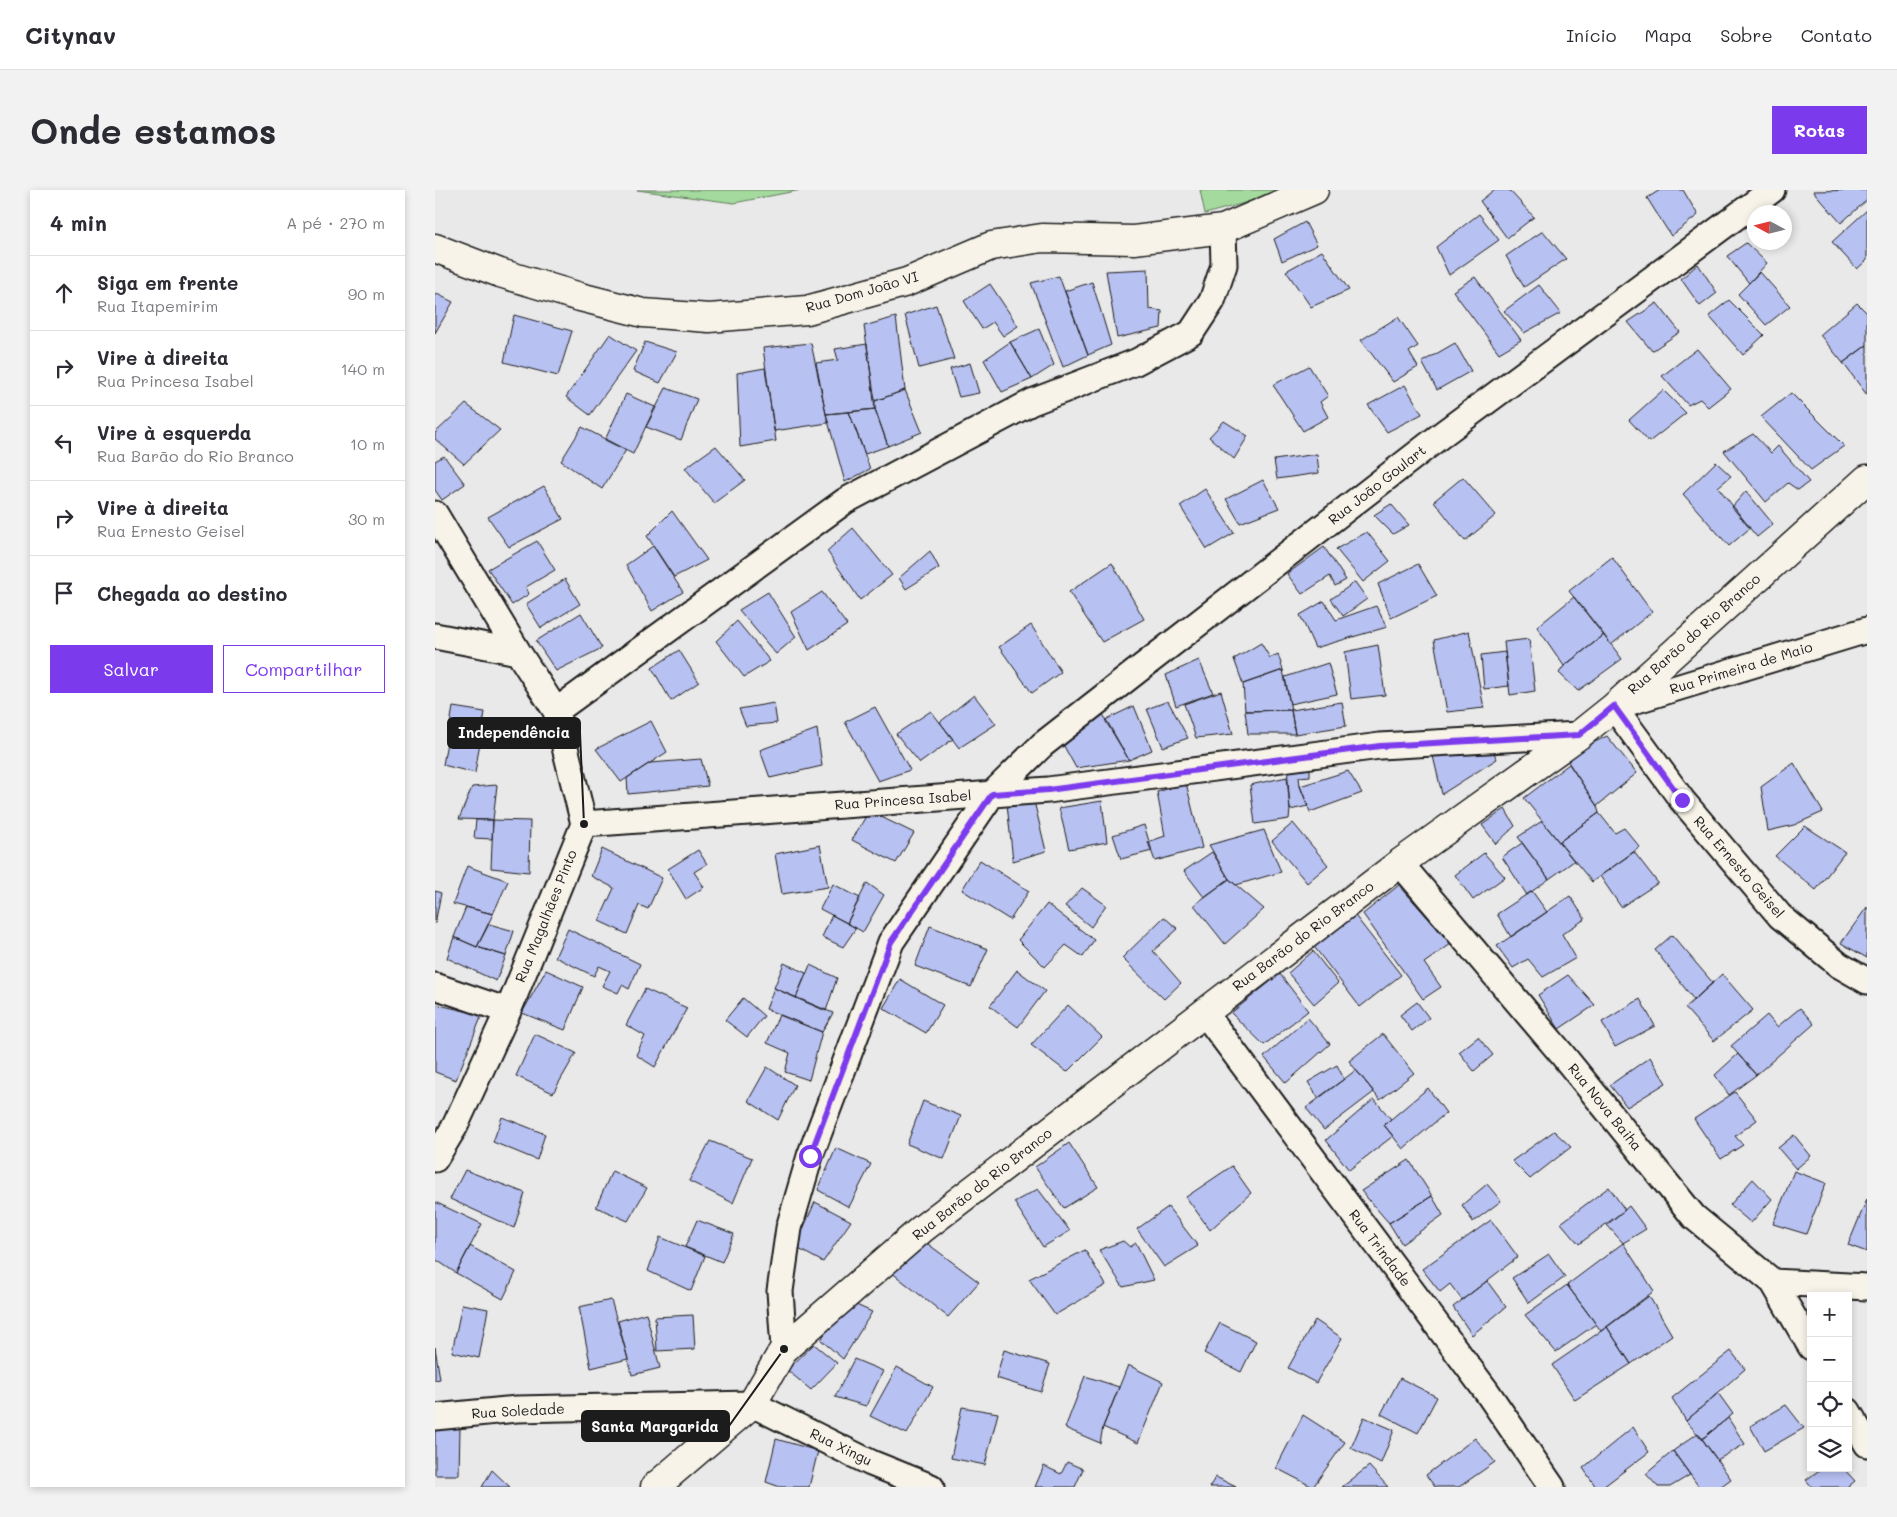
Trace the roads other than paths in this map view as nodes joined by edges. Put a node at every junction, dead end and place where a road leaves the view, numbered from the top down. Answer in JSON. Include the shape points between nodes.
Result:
{"nodes":[{"id":1,"x":1314,"y":190,"type":"edge"},
{"id":2,"x":1772,"y":190,"type":"edge"},
{"id":3,"x":1223,"y":229,"type":"junction"},
{"id":4,"x":435,"y":248,"type":"edge"},
{"id":5,"x":1867,"y":479,"type":"edge"},
{"id":6,"x":435,"y":514,"type":"edge"},
{"id":7,"x":1867,"y":630,"type":"edge"},
{"id":8,"x":435,"y":636,"type":"edge"},
{"id":9,"x":518,"y":652,"type":"junction"},
{"id":10,"x":1614,"y":706,"type":"junction"},
{"id":11,"x":556,"y":711,"type":"junction"},
{"id":12,"x":1579,"y":735,"type":"junction"},
{"id":13,"x":992,"y":794,"type":"junction"},
{"id":14,"x":584,"y":824,"type":"junction"},
{"id":15,"x":1400,"y":862,"type":"junction"},
{"id":16,"x":1867,"y":981,"type":"edge"},
{"id":17,"x":435,"y":986,"type":"edge"},
{"id":18,"x":508,"y":1011,"type":"junction"},
{"id":19,"x":1204,"y":1012,"type":"junction"},
{"id":20,"x":435,"y":1159,"type":"edge"},
{"id":21,"x":1773,"y":1282,"type":"junction"},
{"id":22,"x":1867,"y":1288,"type":"edge"},
{"id":23,"x":1807,"y":1340,"type":"edge"},
{"id":24,"x":784,"y":1349,"type":"junction"},
{"id":25,"x":752,"y":1404,"type":"junction"},
{"id":26,"x":435,"y":1417,"type":"edge"},
{"id":27,"x":1852,"y":1419,"type":"edge"},
{"id":28,"x":1867,"y":1444,"type":"edge"},
{"id":29,"x":655,"y":1487,"type":"edge"},
{"id":30,"x":931,"y":1487,"type":"edge"},
{"id":31,"x":1552,"y":1487,"type":"edge"}],
"edges":[{"from":1,"to":3,"type":"street","name":"Rua Dom João VI"},
{"from":2,"to":13,"type":"street","name":"Rua João Goulart","via":[[1444,433],[1042,744]]},
{"from":3,"to":4,"type":"street","name":"Rua Dom João VI","via":[[1134,240],[1042,238],[991,246],[907,282],[807,310],[709,318],[643,313],[580,297],[499,273]]},
{"from":3,"to":11,"type":"street","via":[[1224,265],[1212,301],[1191,333],[1136,362],[1032,402],[845,501]]},
{"from":5,"to":10,"type":"street","name":"Rua Barão do Rio Branco"},
{"from":6,"to":9,"type":"street"},
{"from":7,"to":10,"type":"street","name":"Rua Primeira de Maio"},
{"from":8,"to":9,"type":"street"},
{"from":9,"to":11,"type":"street"},
{"from":10,"to":12,"type":"street","name":"Rua Barão do Rio Branco"},
{"from":10,"to":16,"type":"street","name":"Rua Ernesto Geisel","via":[[1682,800],[1780,916],[1839,965]]},
{"from":11,"to":14,"type":"street"},
{"from":12,"to":13,"type":"street","name":"Rua Princesa Isabel","via":[[1380,746],[1048,790]]},
{"from":12,"to":15,"type":"street","name":"Rua Barão do Rio Branco"},
{"from":13,"to":14,"type":"street","name":"Rua Princesa Isabel"},
{"from":13,"to":24,"type":"street","name":"Rua João Goulart","via":[[891,942],[813,1147],[789,1228],[780,1291]]},
{"from":14,"to":18,"type":"street","name":"Rua Magalhães Pinto"},
{"from":15,"to":19,"type":"street","name":"Rua Barão do Rio Branco"},
{"from":15,"to":21,"type":"street","name":"Rua Nova Baiha","via":[[1694,1217]]},
{"from":17,"to":18,"type":"street"},
{"from":18,"to":20,"type":"street","name":"Rua Magalhães Pinto","via":[[455,1126]]},
{"from":19,"to":24,"type":"street","name":"Rua Barão do Rio Branco","via":[[922,1229]]},
{"from":19,"to":31,"type":"street","name":"Rua Trindade","via":[[1487,1392]]},
{"from":21,"to":22,"type":"street"},
{"from":21,"to":23,"type":"street","name":"Rua Nova Baiha"},
{"from":24,"to":25,"type":"street","name":"Rua Barão do Rio Branco"},
{"from":25,"to":26,"type":"street","name":"Rua Soledade","via":[[517,1409]]},
{"from":25,"to":29,"type":"street","name":"Rua Barão do Rio Branco"},
{"from":25,"to":30,"type":"street","name":"Rua Xingu","via":[[871,1463]]},
{"from":27,"to":28,"type":"street"}]}
